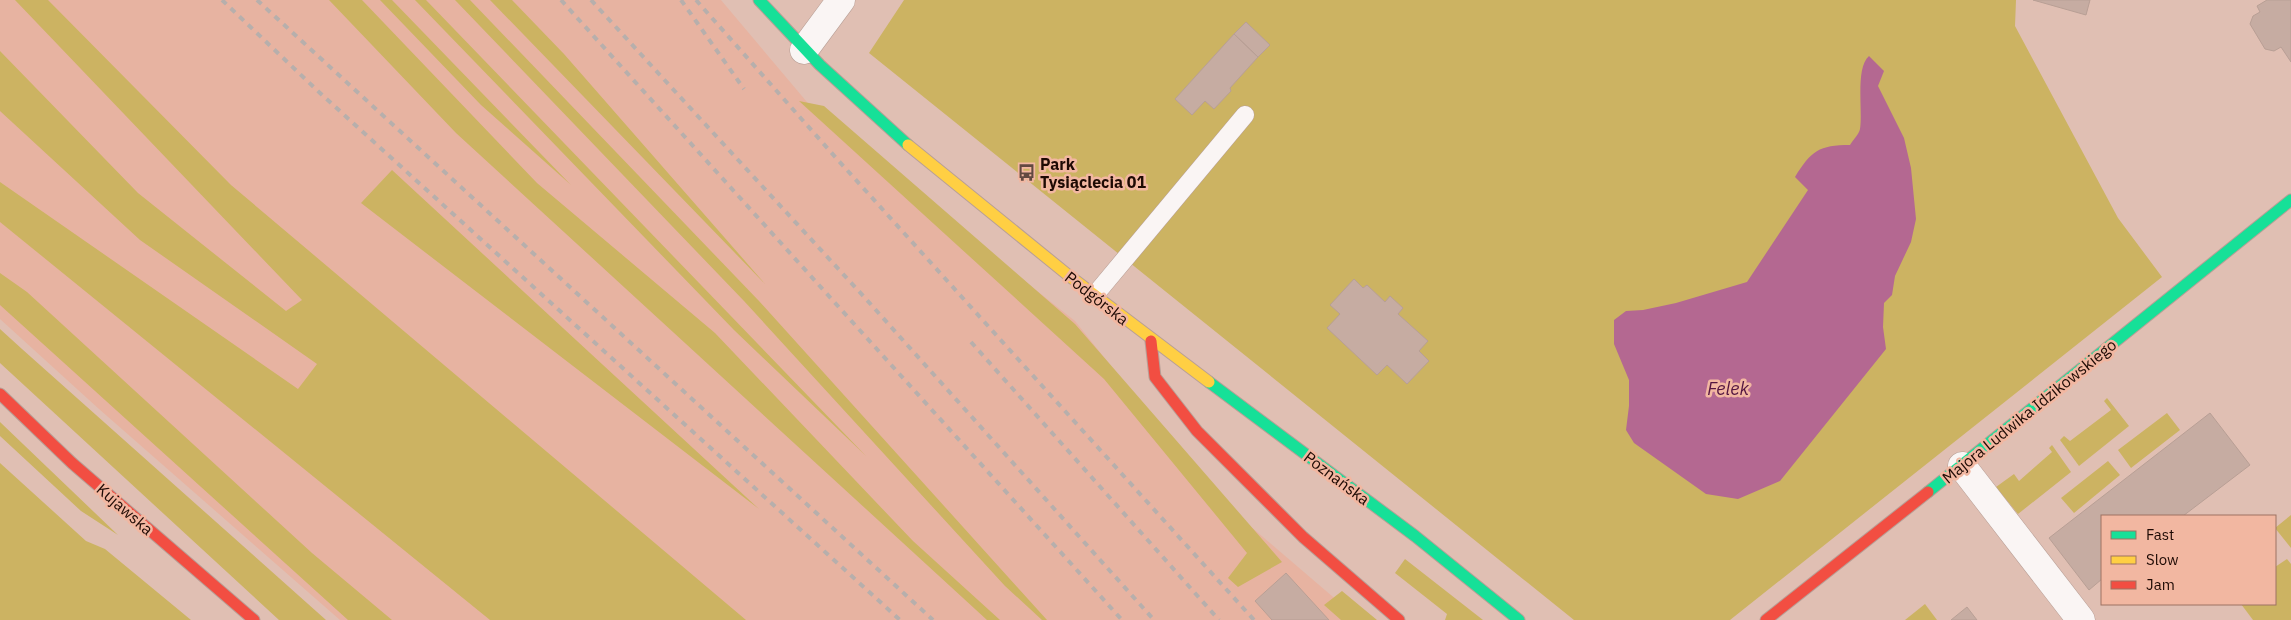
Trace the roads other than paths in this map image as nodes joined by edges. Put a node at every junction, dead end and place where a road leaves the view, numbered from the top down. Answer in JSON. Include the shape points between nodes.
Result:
{"nodes":[{"id":1,"x":759,"y":0,"type":"edge"},
{"id":2,"x":841,"y":0,"type":"edge"},
{"id":3,"x":804,"y":50,"type":"junction"},
{"id":4,"x":1245,"y":115,"type":"dead end"},
{"id":5,"x":2291,"y":200,"type":"edge"},
{"id":6,"x":1094,"y":296,"type":"junction"},
{"id":7,"x":1151,"y":341,"type":"junction"},
{"id":8,"x":0,"y":394,"type":"edge"},
{"id":9,"x":1962,"y":466,"type":"junction"},
{"id":10,"x":254,"y":620,"type":"edge"},
{"id":11,"x":1399,"y":620,"type":"edge"},
{"id":12,"x":1519,"y":620,"type":"edge"},
{"id":13,"x":1766,"y":620,"type":"edge"},
{"id":14,"x":2081,"y":620,"type":"edge"}],
"edges":[{"from":1,"to":3,"type":"street","name":"Podgórska"},
{"from":2,"to":3,"type":"street"},
{"from":3,"to":6,"type":"street","name":"Podgórska","via":[[849,95],[913,150]]},
{"from":4,"to":6,"type":"lane"},
{"from":5,"to":9,"type":"street","name":"Majora Ludwika Idzikowskiego"},
{"from":6,"to":7,"type":"street","name":"Podgórska"},
{"from":7,"to":11,"type":"street","via":[[1155,377],[1197,431],[1303,537]]},
{"from":7,"to":12,"type":"street","name":"Poznańska","via":[[1400,525]]},
{"from":8,"to":10,"type":"street","name":"Kujawska","via":[[72,463]]},
{"from":9,"to":13,"type":"street","name":"Majora Ludwika Idzikowskiego"},
{"from":9,"to":14,"type":"street"}]}
